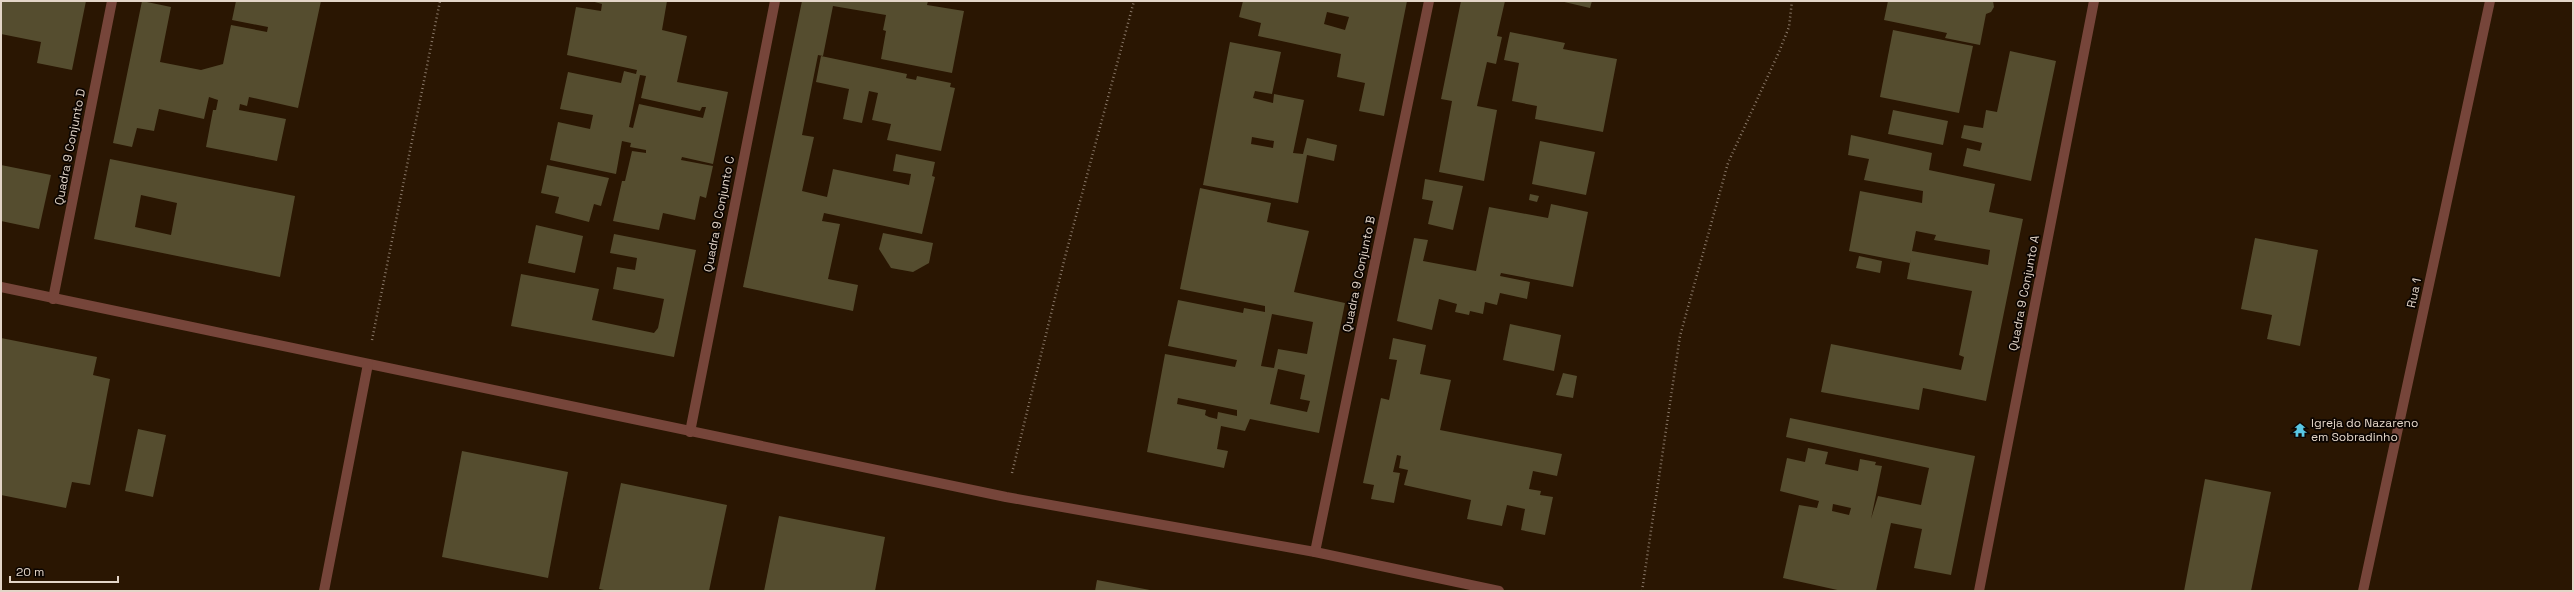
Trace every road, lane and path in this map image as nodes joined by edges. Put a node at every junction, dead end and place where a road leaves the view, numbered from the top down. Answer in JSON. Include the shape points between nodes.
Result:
{"nodes":[{"id":1,"x":112,"y":1,"type":"edge"},
{"id":2,"x":440,"y":1,"type":"edge"},
{"id":3,"x":775,"y":1,"type":"edge"},
{"id":4,"x":1134,"y":1,"type":"edge"},
{"id":5,"x":1429,"y":1,"type":"edge"},
{"id":6,"x":1792,"y":1,"type":"edge"},
{"id":7,"x":2094,"y":1,"type":"edge"},
{"id":8,"x":2490,"y":1,"type":"edge"},
{"id":9,"x":1,"y":287,"type":"edge"},
{"id":10,"x":53,"y":299,"type":"junction"},
{"id":11,"x":368,"y":364,"type":"junction"},
{"id":12,"x":690,"y":432,"type":"junction"},
{"id":13,"x":1006,"y":497,"type":"junction"},
{"id":14,"x":1315,"y":552,"type":"junction"},
{"id":15,"x":324,"y":591,"type":"edge"},
{"id":16,"x":1498,"y":591,"type":"edge"},
{"id":17,"x":1642,"y":591,"type":"edge"},
{"id":18,"x":1979,"y":591,"type":"edge"},
{"id":19,"x":2363,"y":591,"type":"edge"}],
"edges":[{"from":1,"to":10,"type":"street","name":"Quadra 9 Conjunto D"},
{"from":2,"to":11,"type":"path"},
{"from":3,"to":12,"type":"street","name":"Quadra 9 Conjunto C"},
{"from":4,"to":13,"type":"path","via":[[1065,257]]},
{"from":5,"to":14,"type":"street","name":"Quadra 9 Conjunto B"},
{"from":6,"to":17,"type":"path","via":[[1789,27],[1728,163],[1680,336]]},
{"from":7,"to":18,"type":"street","name":"Quadra 9 Conjunto A"},
{"from":8,"to":19,"type":"street","name":"Rua 1"},
{"from":9,"to":10,"type":"street"},
{"from":10,"to":11,"type":"street"},
{"from":11,"to":12,"type":"street"},
{"from":11,"to":15,"type":"street"},
{"from":12,"to":13,"type":"street"},
{"from":13,"to":14,"type":"street"},
{"from":14,"to":16,"type":"street"}]}
